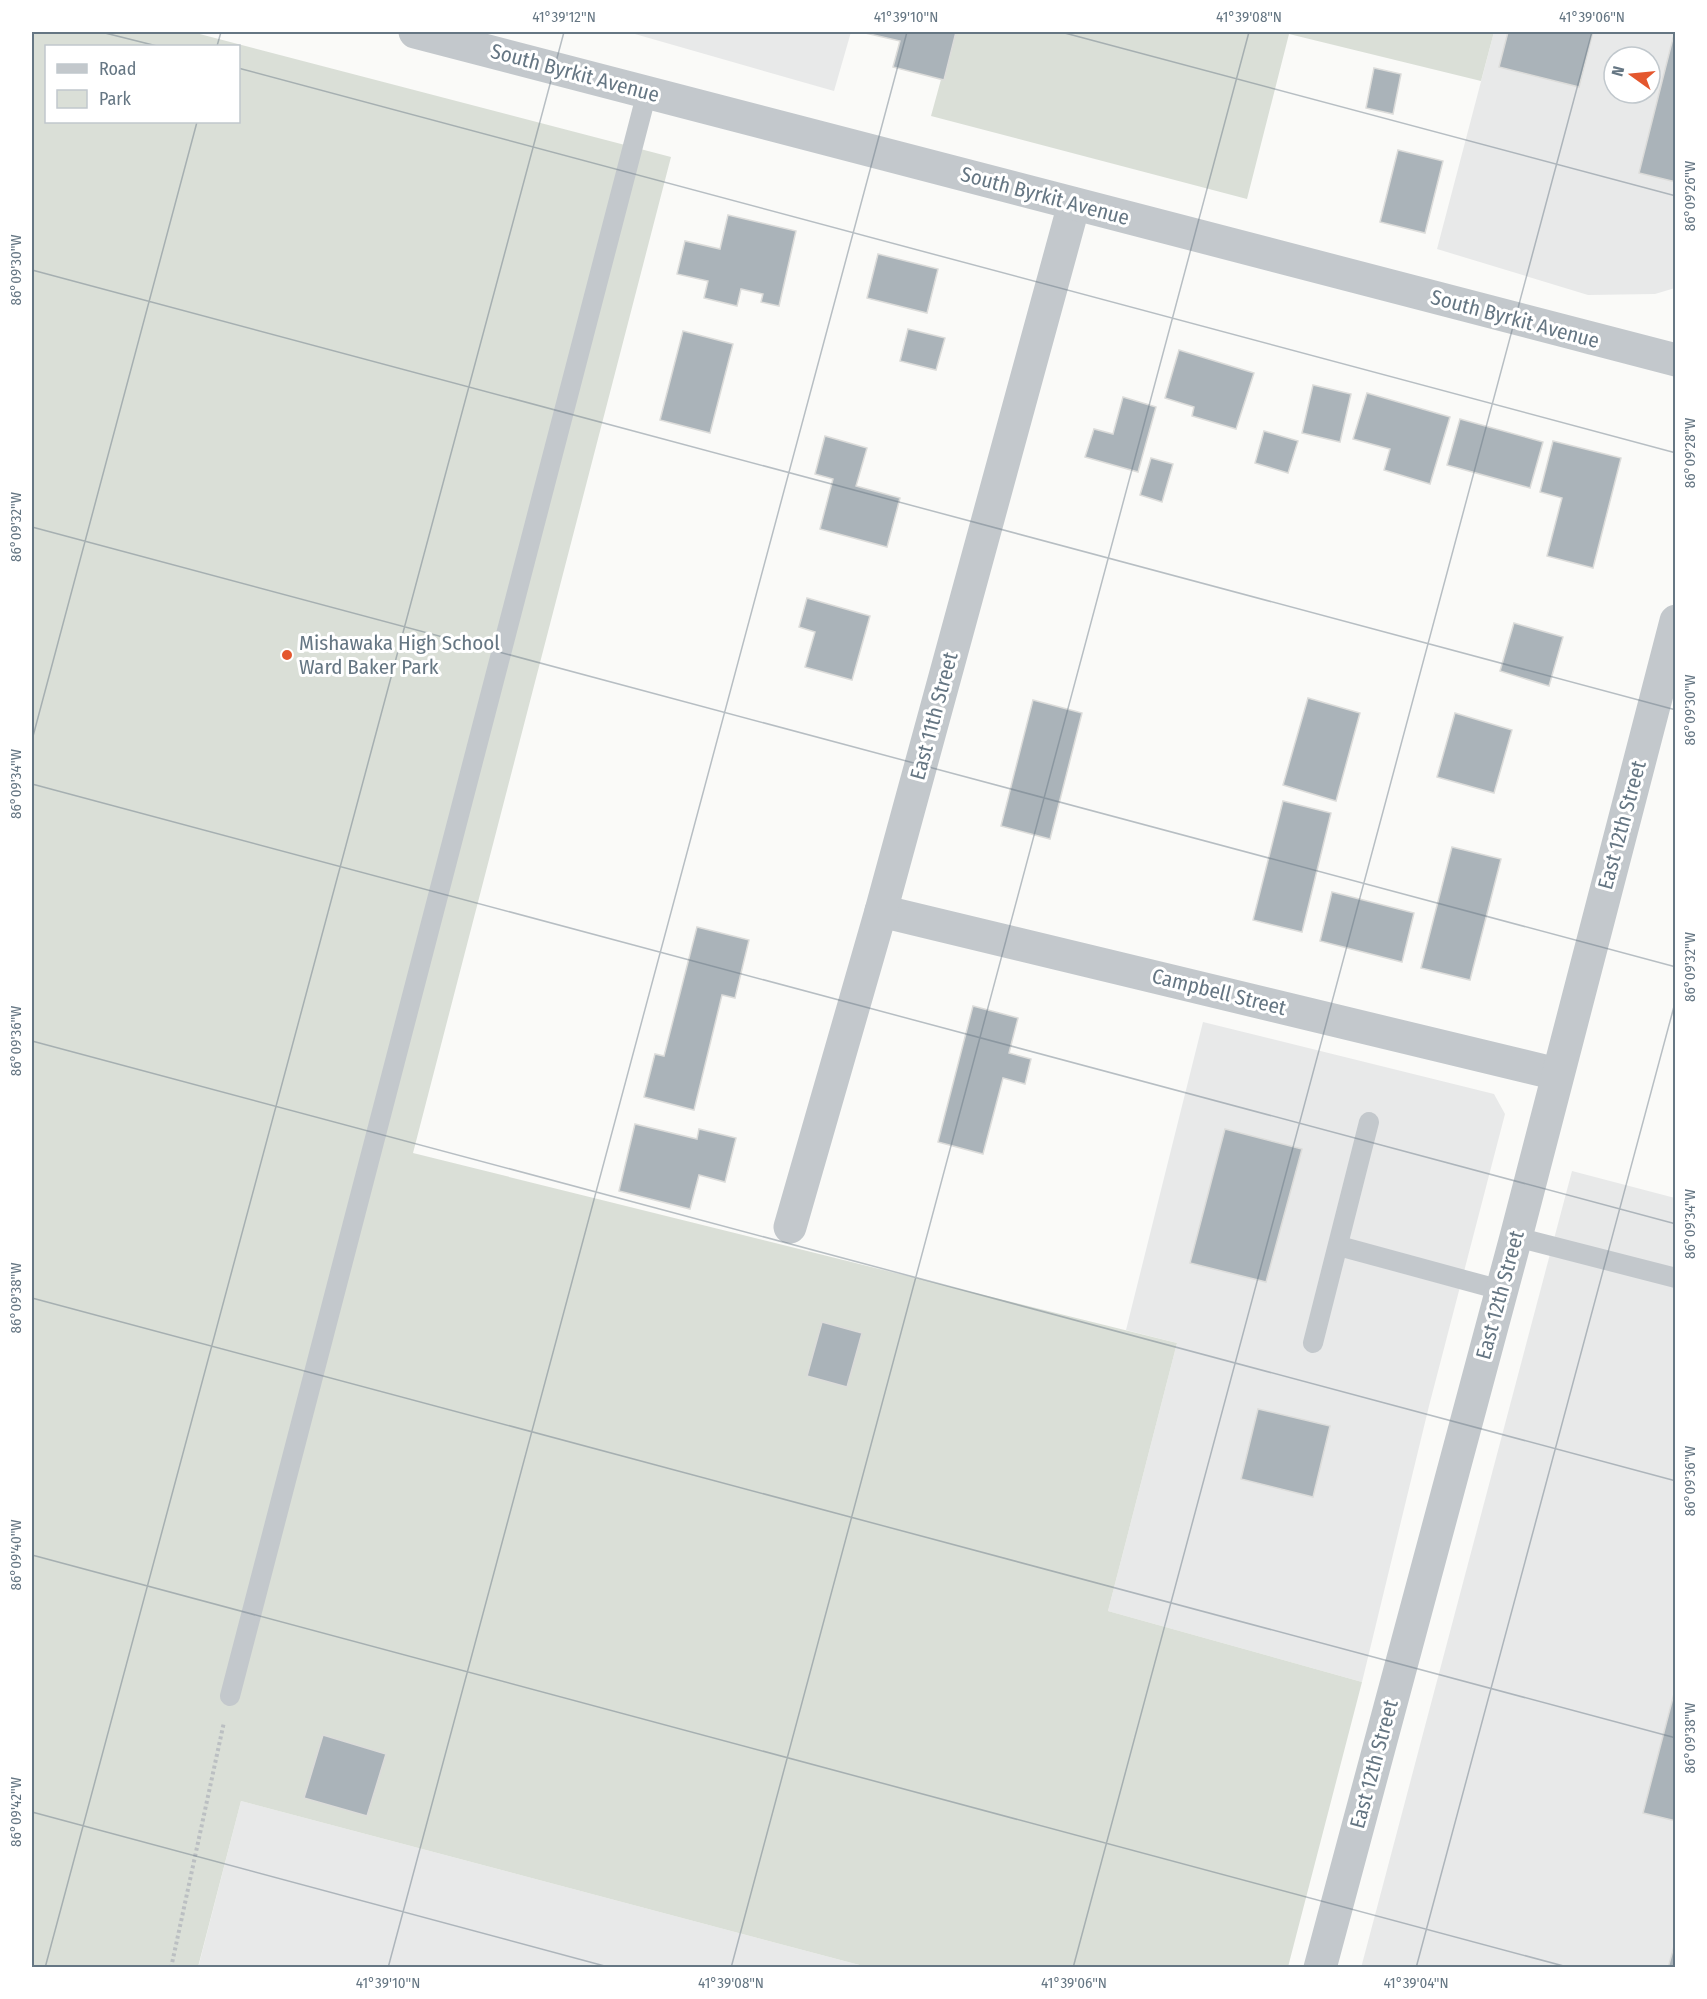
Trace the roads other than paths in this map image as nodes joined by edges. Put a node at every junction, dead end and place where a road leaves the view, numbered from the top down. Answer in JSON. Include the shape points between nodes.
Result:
{"nodes":[{"id":1,"x":415,"y":32,"type":"edge"},
{"id":2,"x":647,"y":92,"type":"junction"},
{"id":3,"x":1074,"y":204,"type":"junction"},
{"id":4,"x":1676,"y":360,"type":"edge"},
{"id":5,"x":1675,"y":628,"type":"edge"},
{"id":6,"x":881,"y":911,"type":"junction"},
{"id":7,"x":1557,"y":1074,"type":"junction"},
{"id":8,"x":1369,"y":1122,"type":"dead end"},
{"id":9,"x":790,"y":1227,"type":"dead end"},
{"id":10,"x":1516,"y":1237,"type":"junction"},
{"id":11,"x":1339,"y":1246,"type":"junction"},
{"id":12,"x":1676,"y":1278,"type":"edge"},
{"id":13,"x":1501,"y":1290,"type":"junction"},
{"id":14,"x":1313,"y":1343,"type":"dead end"},
{"id":15,"x":230,"y":1696,"type":"road end"},
{"id":16,"x":1320,"y":1968,"type":"edge"}],
"edges":[{"from":1,"to":2,"type":"street","name":"South Byrkit Avenue"},
{"from":2,"to":3,"type":"street","name":"South Byrkit Avenue"},
{"from":2,"to":15,"type":"lane"},
{"from":3,"to":4,"type":"street","name":"South Byrkit Avenue"},
{"from":3,"to":6,"type":"street","name":"East 11th Street"},
{"from":5,"to":7,"type":"street","name":"East 12th Street"},
{"from":6,"to":7,"type":"street","name":"Campbell Street"},
{"from":6,"to":9,"type":"street","name":"East 11th Street"},
{"from":7,"to":10,"type":"street","name":"East 12th Street"},
{"from":8,"to":11,"type":"lane"},
{"from":10,"to":12,"type":"lane"},
{"from":10,"to":13,"type":"street","name":"East 12th Street"},
{"from":11,"to":13,"type":"lane"},
{"from":11,"to":14,"type":"lane"},
{"from":13,"to":16,"type":"street","name":"East 12th Street"}]}
